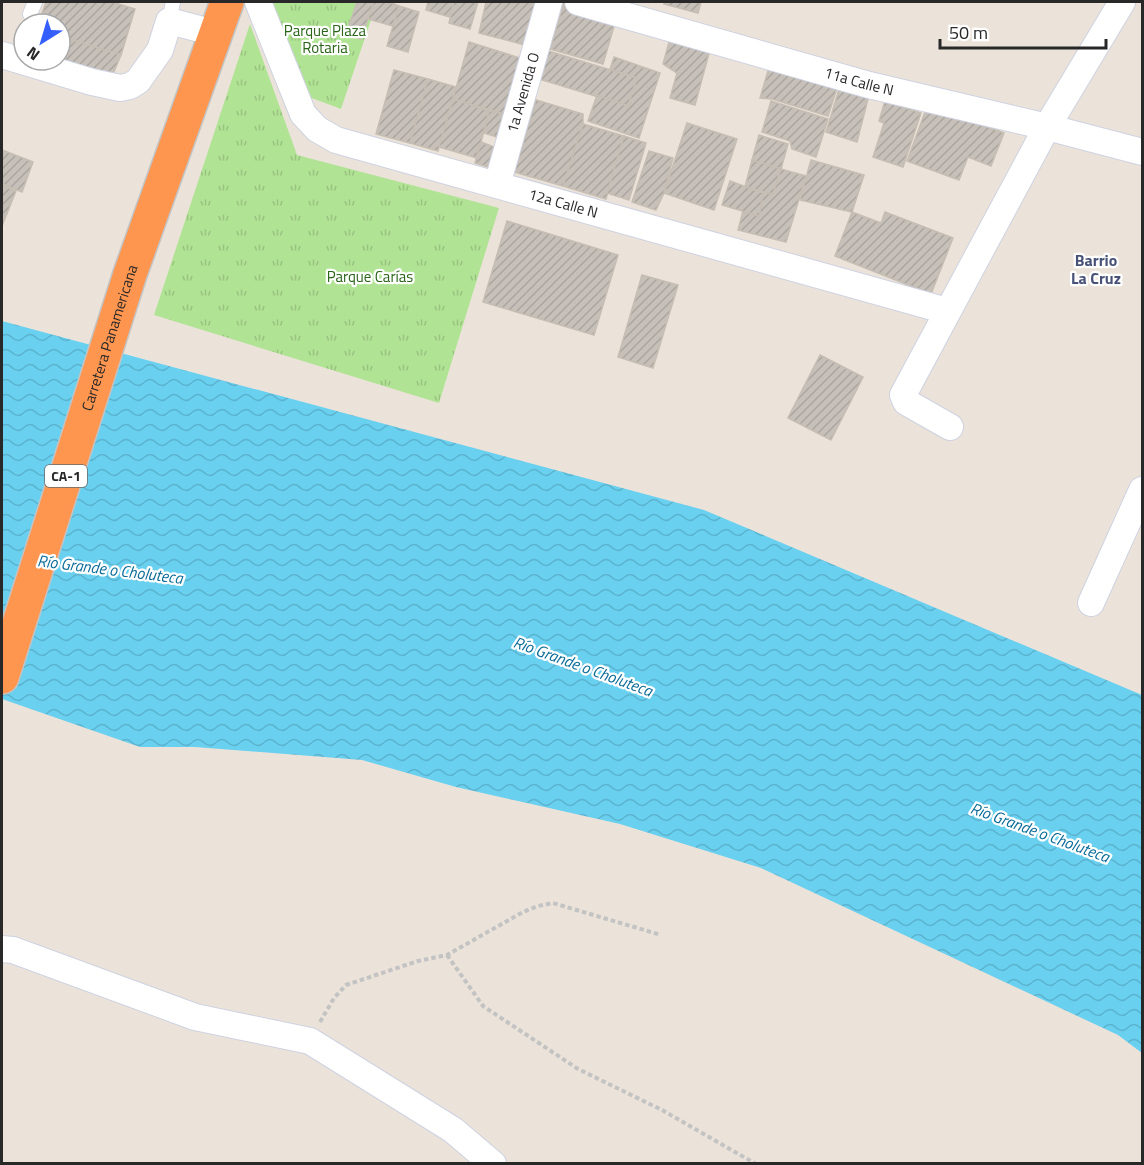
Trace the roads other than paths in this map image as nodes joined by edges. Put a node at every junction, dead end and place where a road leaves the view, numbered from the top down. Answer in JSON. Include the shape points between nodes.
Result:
{"nodes":[{"id":1,"x":227,"y":2,"type":"edge"},
{"id":2,"x":258,"y":2,"type":"edge"},
{"id":3,"x":549,"y":2,"type":"edge"},
{"id":4,"x":578,"y":2,"type":"edge"},
{"id":5,"x":1122,"y":2,"type":"edge"},
{"id":6,"x":171,"y":11,"type":"edge"},
{"id":7,"x":215,"y":33,"type":"junction"},
{"id":8,"x":2,"y":55,"type":"edge"},
{"id":9,"x":1047,"y":127,"type":"junction"},
{"id":10,"x":1143,"y":152,"type":"edge"},
{"id":11,"x":496,"y":185,"type":"junction"},
{"id":12,"x":947,"y":311,"type":"junction"},
{"id":13,"x":950,"y":427,"type":"dead end"},
{"id":14,"x":1143,"y":490,"type":"edge"},
{"id":15,"x":1091,"y":603,"type":"dead end"},
{"id":16,"x":2,"y":677,"type":"edge"},
{"id":17,"x":2,"y":949,"type":"edge"},
{"id":18,"x":493,"y":1164,"type":"edge"}],
"edges":[{"from":1,"to":7,"type":"highway","name":"Carretera Panamericana","number":"CA-1"},
{"from":2,"to":11,"type":"street","name":"12a Calle N","via":[[303,114],[317,129],[336,140]]},
{"from":3,"to":11,"type":"street","name":"1a Avenida O"},
{"from":4,"to":9,"type":"street","name":"11a Calle N","via":[[869,85]]},
{"from":5,"to":9,"type":"street"},
{"from":6,"to":7,"type":"street"},
{"from":6,"to":8,"type":"street","via":[[160,50],[130,86],[120,88],[92,82]]},
{"from":7,"to":16,"type":"highway","name":"Carretera Panamericana","number":"CA-1","via":[[130,274]]},
{"from":9,"to":10,"type":"street","name":"11a Calle N"},
{"from":9,"to":12,"type":"street"},
{"from":11,"to":12,"type":"street","name":"12a Calle N"},
{"from":12,"to":13,"type":"street","via":[[903,395],[906,402]]},
{"from":14,"to":15,"type":"street"},
{"from":17,"to":18,"type":"street","via":[[195,1017],[310,1041],[453,1130]]}]}
